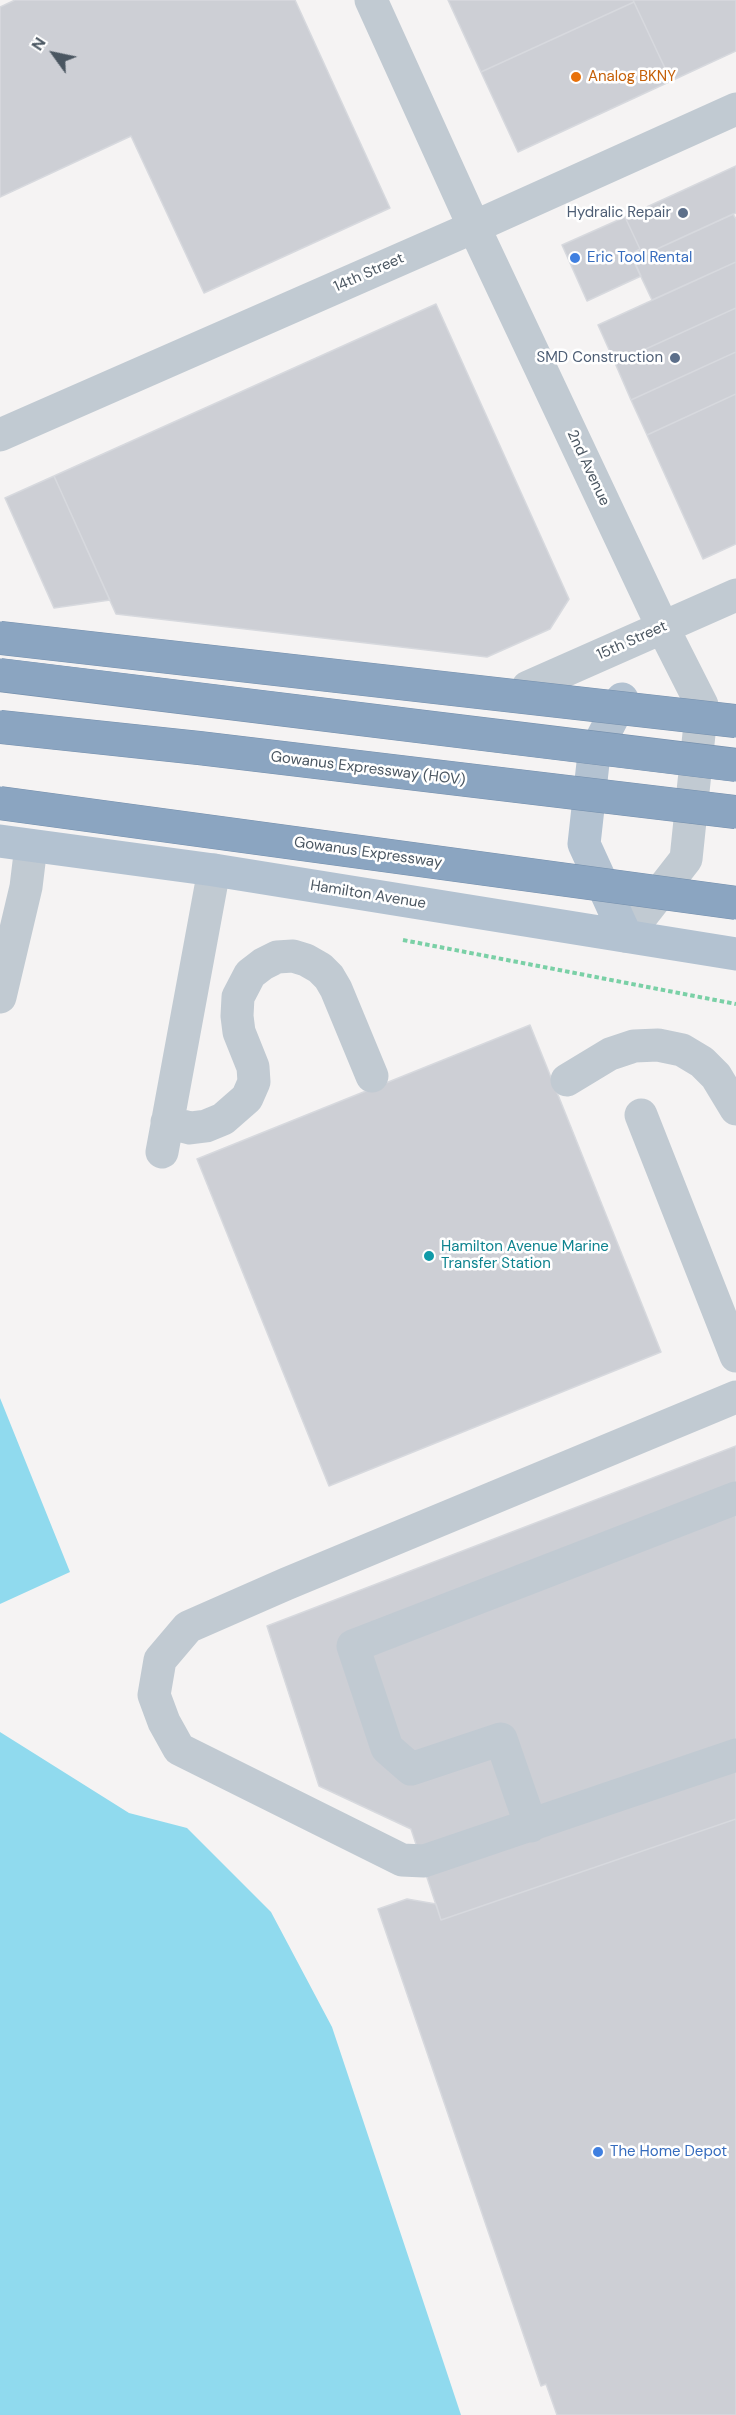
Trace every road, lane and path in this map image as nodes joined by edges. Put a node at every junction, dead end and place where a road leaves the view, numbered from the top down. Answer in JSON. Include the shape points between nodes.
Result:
{"nodes":[{"id":1,"x":371,"y":0,"type":"edge"},
{"id":2,"x":736,"y":109,"type":"edge"},
{"id":3,"x":474,"y":227,"type":"junction"},
{"id":4,"x":0,"y":435,"type":"edge"},
{"id":5,"x":736,"y":595,"type":"edge"},
{"id":6,"x":0,"y":627,"type":"edge"},
{"id":7,"x":663,"y":628,"type":"junction"},
{"id":8,"x":0,"y":638,"type":"edge"},
{"id":9,"x":0,"y":675,"type":"edge"},
{"id":10,"x":528,"y":687,"type":"junction"},
{"id":11,"x":622,"y":699,"type":"junction"},
{"id":12,"x":702,"y":705,"type":"junction"},
{"id":13,"x":736,"y":710,"type":"edge"},
{"id":14,"x":736,"y":722,"type":"edge"},
{"id":15,"x":0,"y":727,"type":"edge"},
{"id":16,"x":736,"y":765,"type":"edge"},
{"id":17,"x":0,"y":802,"type":"edge"},
{"id":18,"x":736,"y":812,"type":"edge"},
{"id":19,"x":16,"y":844,"type":"edge"},
{"id":20,"x":214,"y":870,"type":"junction"},
{"id":21,"x":736,"y":903,"type":"edge"},
{"id":22,"x":626,"y":936,"type":"junction"},
{"id":23,"x":736,"y":954,"type":"edge"},
{"id":24,"x":0,"y":997,"type":"edge"},
{"id":25,"x":372,"y":1076,"type":"dead end"},
{"id":26,"x":567,"y":1080,"type":"dead end"},
{"id":27,"x":736,"y":1109,"type":"edge"},
{"id":28,"x":641,"y":1115,"type":"dead end"},
{"id":29,"x":736,"y":1356,"type":"edge"},
{"id":30,"x":736,"y":1397,"type":"edge"},
{"id":31,"x":736,"y":1498,"type":"edge"},
{"id":32,"x":736,"y":1755,"type":"edge"},
{"id":33,"x":531,"y":1826,"type":"junction"}],
"edges":[{"from":1,"to":3,"type":"street","name":"2nd Avenue"},
{"from":2,"to":3,"type":"street","name":"14th Street"},
{"from":3,"to":4,"type":"street","name":"14th Street"},
{"from":3,"to":7,"type":"street","name":"2nd Avenue"},
{"from":5,"to":7,"type":"street","name":"15th Street"},
{"from":6,"to":10,"type":"main road"},
{"from":7,"to":10,"type":"street","name":"15th Street"},
{"from":7,"to":12,"type":"street","name":"2nd Avenue"},
{"from":8,"to":14,"type":"highway","bridge":true},
{"from":9,"to":16,"type":"highway","bridge":true},
{"from":10,"to":11,"type":"main road"},
{"from":11,"to":12,"type":"main road"},
{"from":11,"to":22,"type":"main road","via":[[594,754],[584,844]]},
{"from":12,"to":13,"type":"main road"},
{"from":12,"to":22,"type":"street","via":[[686,860]]},
{"from":15,"to":18,"type":"highway","name":"Gowanus Expressway (HOV)","bridge":true},
{"from":17,"to":21,"type":"highway","name":"Gowanus Expressway","bridge":true},
{"from":19,"to":20,"type":"main road","name":"Hamilton Avenue"},
{"from":19,"to":24,"type":"street","via":[[26,887]]},
{"from":20,"to":22,"type":"main road","name":"Hamilton Avenue"},
{"from":20,"to":25,"type":"street","via":[[164,1137],[223,1119],[247,1098],[254,1082],[253,1066],[239,1032],[238,997],[250,974],[277,957],[306,960],[329,977]]},
{"from":22,"to":23,"type":"main road","name":"Hamilton Avenue"},
{"from":26,"to":27,"type":"street","via":[[610,1054],[634,1046],[658,1045],[682,1050],[702,1062],[716,1076]]},
{"from":28,"to":29,"type":"street"},
{"from":30,"to":33,"type":"street","via":[[188,1627],[160,1660],[154,1695],[179,1749],[402,1860],[424,1861]]},
{"from":31,"to":33,"type":"street","via":[[352,1646],[387,1748],[411,1769],[501,1738]]},
{"from":32,"to":33,"type":"street"}]}
